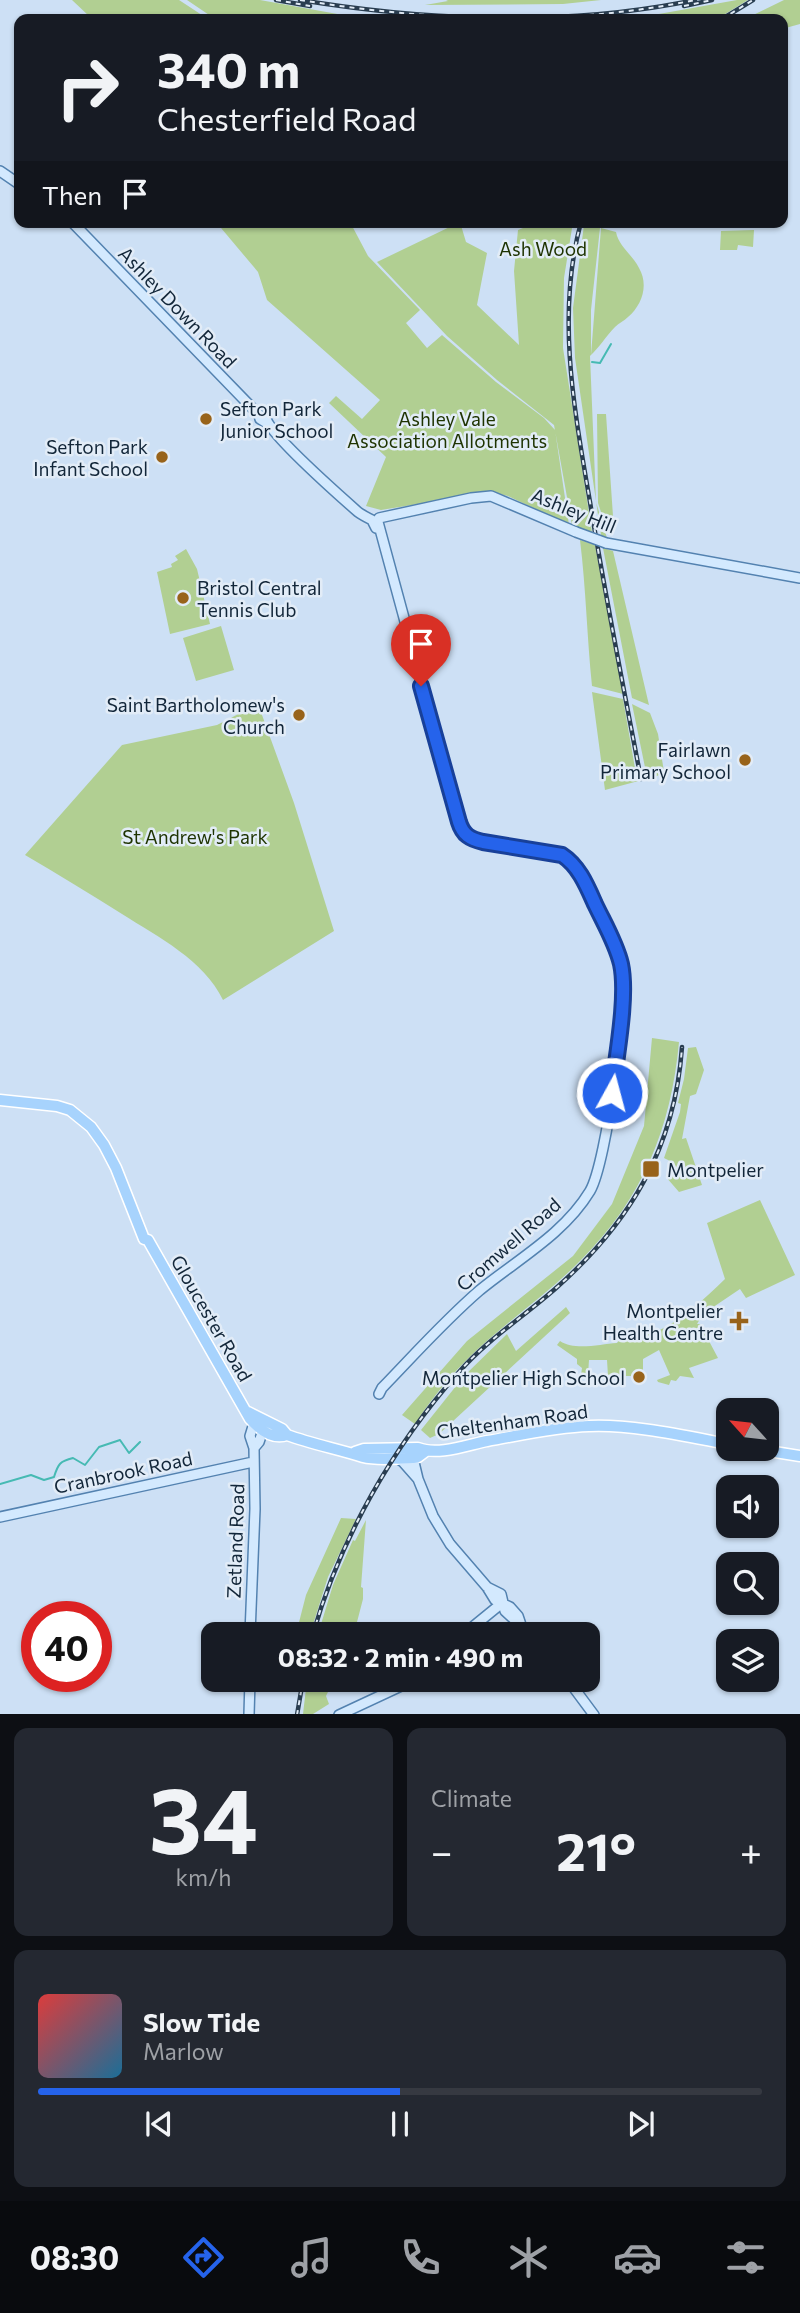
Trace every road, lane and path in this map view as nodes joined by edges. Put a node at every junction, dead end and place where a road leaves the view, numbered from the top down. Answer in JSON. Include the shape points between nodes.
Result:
{"nodes":[{"id":1,"x":78,"y":228,"type":"edge"},
{"id":2,"x":376,"y":519,"type":"junction"},
{"id":3,"x":800,"y":578,"type":"edge"},
{"id":4,"x":0,"y":1100,"type":"edge"},
{"id":5,"x":379,"y":1394,"type":"dead end"},
{"id":6,"x":260,"y":1423,"type":"junction"},
{"id":7,"x":716,"y":1442,"type":"edge"},
{"id":8,"x":426,"y":1451,"type":"junction"},
{"id":9,"x":779,"y":1453,"type":"edge"},
{"id":10,"x":395,"y":1454,"type":"junction"},
{"id":11,"x":800,"y":1456,"type":"edge"},
{"id":12,"x":413,"y":1458,"type":"junction"},
{"id":13,"x":253,"y":1462,"type":"junction"},
{"id":14,"x":418,"y":1479,"type":"junction"},
{"id":15,"x":0,"y":1517,"type":"edge"},
{"id":16,"x":502,"y":1602,"type":"junction"},
{"id":17,"x":250,"y":1622,"type":"edge"},
{"id":18,"x":478,"y":1622,"type":"edge"},
{"id":19,"x":518,"y":1622,"type":"edge"},
{"id":20,"x":250,"y":1692,"type":"edge"},
{"id":21,"x":388,"y":1692,"type":"edge"},
{"id":22,"x":577,"y":1692,"type":"edge"},
{"id":23,"x":249,"y":1714,"type":"edge"},
{"id":24,"x":339,"y":1714,"type":"edge"},
{"id":25,"x":594,"y":1714,"type":"edge"}],
"edges":[{"from":1,"to":2,"type":"street","name":"Ashley Down Road","via":[[342,499]]},
{"from":2,"to":3,"type":"street","name":"Ashley Hill","bridge":true,"via":[[491,496],[606,543]]},
{"from":2,"to":5,"type":"street","name":"Cromwell Road","via":[[459,822],[468,837],[566,858],[583,877],[616,949],[623,982],[602,1156],[591,1190],[563,1225],[454,1314]]},
{"from":4,"to":6,"type":"main road","name":"Gloucester Road","via":[[57,1106],[70,1110],[90,1127],[110,1156],[138,1229],[248,1412]]},
{"from":6,"to":10,"type":"main road","name":"Cheltenham Road","via":[[326,1448]]},
{"from":6,"to":13,"type":"street","name":"Zetland Road","via":[[250,1441]]},
{"from":7,"to":8,"type":"main road","name":"Cheltenham Road","via":[[591,1426]]},
{"from":8,"to":10,"type":"main road","name":"Cheltenham Road","via":[[418,1448]]},
{"from":8,"to":12,"type":"main road","name":"Cheltenham Road"},
{"from":9,"to":11,"type":"main road"},
{"from":10,"to":12,"type":"main road","name":"Cheltenham Road"},
{"from":10,"to":14,"type":"street"},
{"from":12,"to":14,"type":"street"},
{"from":13,"to":15,"type":"street","name":"Cranbrook Road"},
{"from":13,"to":17,"type":"street","name":"Zetland Road"},
{"from":14,"to":16,"type":"street","via":[[450,1544],[487,1587],[501,1594]]},
{"from":16,"to":18,"type":"street"},
{"from":16,"to":19,"type":"street"},
{"from":20,"to":23,"type":"street"},
{"from":21,"to":24,"type":"street"},
{"from":22,"to":25,"type":"street"}]}
